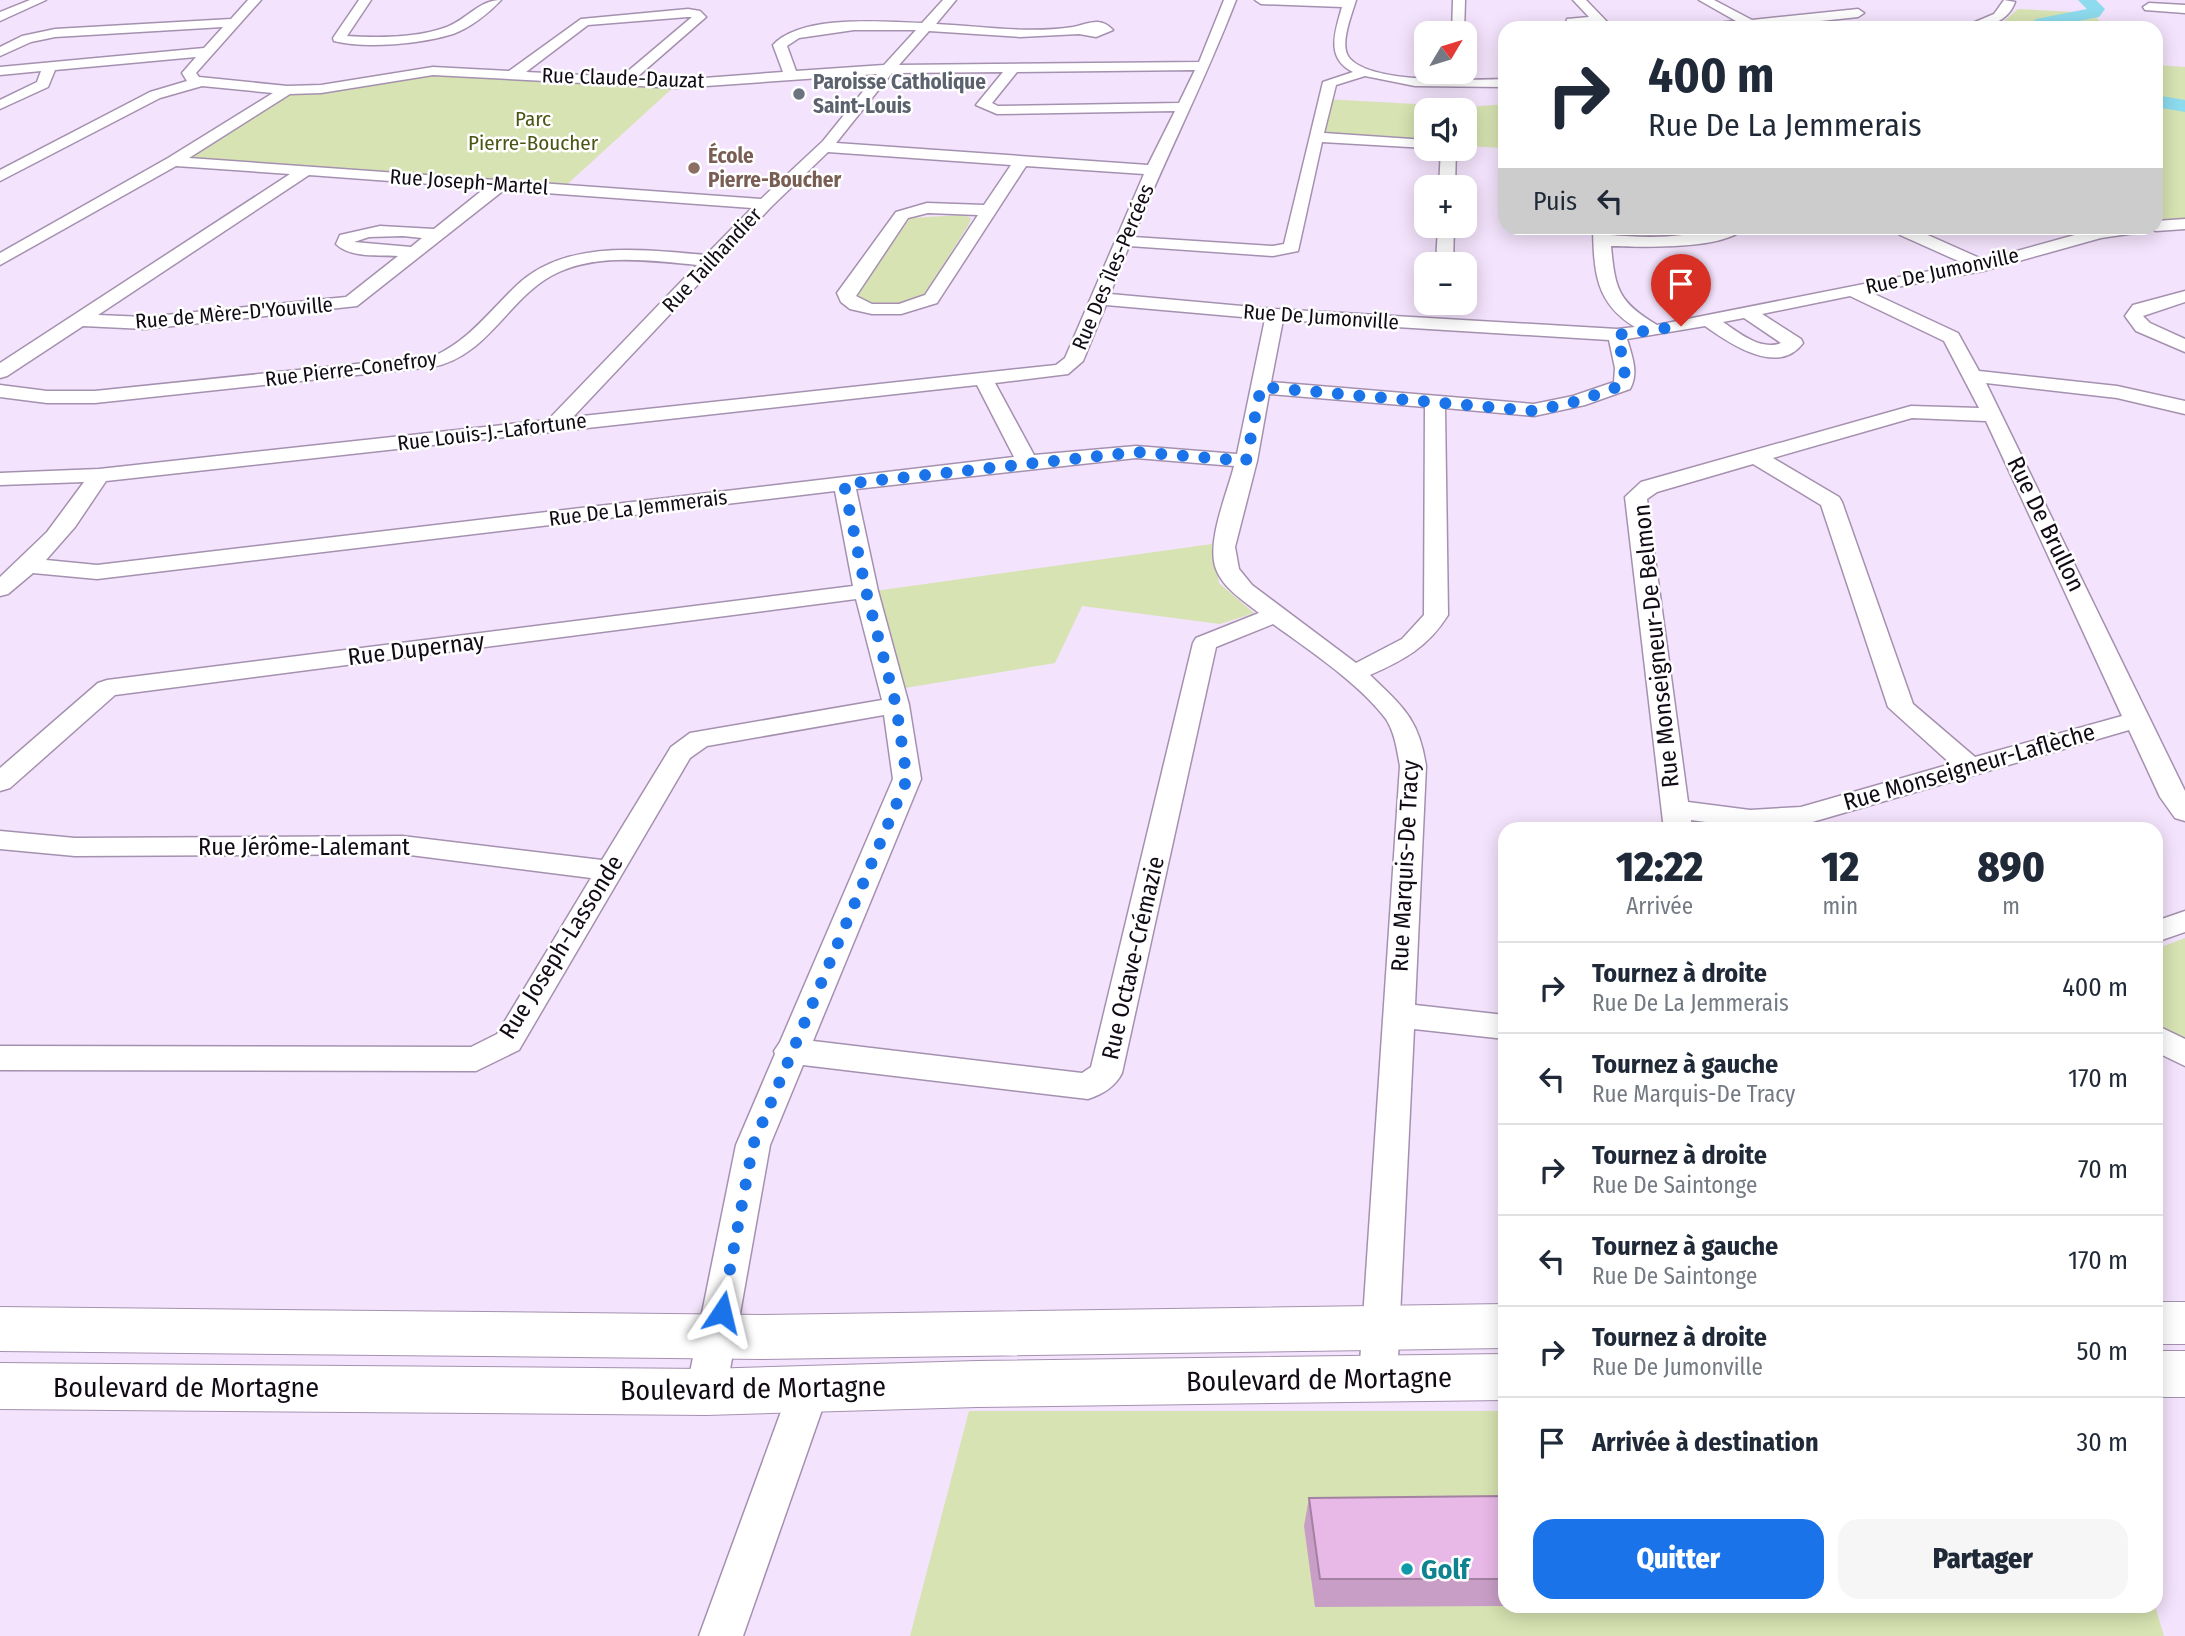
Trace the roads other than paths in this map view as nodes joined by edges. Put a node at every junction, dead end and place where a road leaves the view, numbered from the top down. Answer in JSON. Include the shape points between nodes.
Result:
{"nodes":[{"id":1,"x":22,"y":0,"type":"edge"},
{"id":2,"x":39,"y":0,"type":"edge"},
{"id":3,"x":255,"y":0,"type":"edge"},
{"id":4,"x":365,"y":0,"type":"edge"},
{"id":5,"x":495,"y":0,"type":"edge"},
{"id":6,"x":950,"y":0,"type":"edge"},
{"id":7,"x":1230,"y":0,"type":"edge"},
{"id":8,"x":1261,"y":0,"type":"edge"},
{"id":9,"x":1459,"y":0,"type":"edge"},
{"id":10,"x":1579,"y":0,"type":"edge"},
{"id":11,"x":1705,"y":0,"type":"edge"},
{"id":12,"x":1835,"y":0,"type":"edge"},
{"id":13,"x":0,"y":1,"type":"edge"},
{"id":14,"x":2005,"y":1,"type":"edge"},
{"id":15,"x":1349,"y":2,"type":"edge"},
{"id":16,"x":2149,"y":7,"type":"dead end"},
{"id":17,"x":2185,"y":9,"type":"edge"},
{"id":18,"x":0,"y":10,"type":"edge"},
{"id":19,"x":0,"y":17,"type":"edge"},
{"id":20,"x":1458,"y":21,"type":"edge"},
{"id":21,"x":1600,"y":21,"type":"edge"},
{"id":22,"x":1744,"y":21,"type":"edge"},
{"id":23,"x":1787,"y":21,"type":"edge"},
{"id":24,"x":1987,"y":21,"type":"edge"},
{"id":25,"x":233,"y":23,"type":"junction"},
{"id":26,"x":924,"y":29,"type":"junction"},
{"id":27,"x":1079,"y":30,"type":"dead end"},
{"id":28,"x":0,"y":52,"type":"edge"},
{"id":29,"x":206,"y":52,"type":"junction"},
{"id":30,"x":1204,"y":66,"type":"junction"},
{"id":31,"x":50,"y":67,"type":"junction"},
{"id":32,"x":1013,"y":68,"type":"junction"},
{"id":33,"x":888,"y":69,"type":"junction"},
{"id":34,"x":0,"y":71,"type":"edge"},
{"id":35,"x":1366,"y":72,"type":"junction"},
{"id":36,"x":514,"y":74,"type":"junction"},
{"id":37,"x":791,"y":76,"type":"junction"},
{"id":38,"x":1414,"y":80,"type":"edge"},
{"id":39,"x":1477,"y":80,"type":"edge"},
{"id":40,"x":624,"y":81,"type":"junction"},
{"id":41,"x":1498,"y":82,"type":"edge"},
{"id":42,"x":197,"y":83,"type":"junction"},
{"id":43,"x":287,"y":90,"type":"junction"},
{"id":44,"x":0,"y":105,"type":"edge"},
{"id":45,"x":1185,"y":107,"type":"junction"},
{"id":46,"x":1317,"y":137,"type":"junction"},
{"id":47,"x":1414,"y":143,"type":"edge"},
{"id":48,"x":824,"y":148,"type":"junction"},
{"id":49,"x":173,"y":161,"type":"junction"},
{"id":50,"x":1021,"y":161,"type":"junction"},
{"id":51,"x":1153,"y":170,"type":"junction"},
{"id":52,"x":305,"y":171,"type":"junction"},
{"id":53,"x":0,"y":176,"type":"edge"},
{"id":54,"x":501,"y":184,"type":"junction"},
{"id":55,"x":765,"y":204,"type":"junction"},
{"id":56,"x":989,"y":210,"type":"junction"},
{"id":57,"x":2185,"y":224,"type":"edge"},
{"id":58,"x":2163,"y":226,"type":"edge"},
{"id":59,"x":439,"y":234,"type":"junction"},
{"id":60,"x":1601,"y":235,"type":"edge"},
{"id":61,"x":1606,"y":235,"type":"edge"},
{"id":62,"x":1714,"y":235,"type":"edge"},
{"id":63,"x":1915,"y":235,"type":"edge"},
{"id":64,"x":2097,"y":235,"type":"edge"},
{"id":65,"x":1124,"y":241,"type":"junction"},
{"id":66,"x":415,"y":252,"type":"junction"},
{"id":67,"x":0,"y":260,"type":"edge"},
{"id":68,"x":711,"y":261,"type":"junction"},
{"id":69,"x":1983,"y":266,"type":"junction"},
{"id":70,"x":1852,"y":290,"type":"junction"},
{"id":71,"x":2185,"y":296,"type":"edge"},
{"id":72,"x":1101,"y":299,"type":"junction"},
{"id":73,"x":1747,"y":312,"type":"junction"},
{"id":74,"x":1275,"y":314,"type":"junction"},
{"id":75,"x":1444,"y":315,"type":"edge"},
{"id":76,"x":77,"y":320,"type":"junction"},
{"id":77,"x":1708,"y":320,"type":"junction"},
{"id":78,"x":1444,"y":326,"type":"junction"},
{"id":79,"x":1654,"y":331,"type":"junction"},
{"id":80,"x":1617,"y":335,"type":"junction"},
{"id":81,"x":2185,"y":346,"type":"edge"},
{"id":82,"x":0,"y":372,"type":"edge"},
{"id":83,"x":1973,"y":376,"type":"junction"},
{"id":84,"x":983,"y":378,"type":"junction"},
{"id":85,"x":1261,"y":387,"type":"junction"},
{"id":86,"x":0,"y":391,"type":"edge"},
{"id":87,"x":1435,"y":402,"type":"junction"},
{"id":88,"x":2181,"y":403,"type":"edge"},
{"id":89,"x":1993,"y":415,"type":"junction"},
{"id":90,"x":556,"y":423,"type":"junction"},
{"id":91,"x":1756,"y":457,"type":"junction"},
{"id":92,"x":1246,"y":461,"type":"junction"},
{"id":93,"x":1027,"y":462,"type":"junction"},
{"id":94,"x":99,"y":475,"type":"junction"},
{"id":95,"x":0,"y":479,"type":"edge"},
{"id":96,"x":844,"y":484,"type":"junction"},
{"id":97,"x":31,"y":566,"type":"junction"},
{"id":98,"x":0,"y":589,"type":"edge"},
{"id":99,"x":866,"y":591,"type":"junction"},
{"id":100,"x":1275,"y":615,"type":"junction"},
{"id":101,"x":1354,"y":674,"type":"junction"},
{"id":102,"x":896,"y":705,"type":"junction"},
{"id":103,"x":2139,"y":719,"type":"junction"},
{"id":104,"x":1969,"y":766,"type":"junction"},
{"id":105,"x":0,"y":782,"type":"edge"},
{"id":106,"x":2185,"y":812,"type":"edge"},
{"id":107,"x":1676,"y":819,"type":"edge"},
{"id":108,"x":0,"y":840,"type":"edge"},
{"id":109,"x":608,"y":870,"type":"junction"},
{"id":110,"x":2185,"y":921,"type":"edge"},
{"id":111,"x":2163,"y":929,"type":"edge"},
{"id":112,"x":1397,"y":1014,"type":"junction"},
{"id":113,"x":1498,"y":1026,"type":"edge"},
{"id":114,"x":2163,"y":1041,"type":"edge"},
{"id":115,"x":790,"y":1051,"type":"junction"},
{"id":116,"x":2185,"y":1054,"type":"edge"},
{"id":117,"x":0,"y":1058,"type":"edge"},
{"id":118,"x":2163,"y":1323,"type":"edge"},
{"id":119,"x":2185,"y":1323,"type":"edge"},
{"id":120,"x":1381,"y":1326,"type":"junction"},
{"id":121,"x":1498,"y":1326,"type":"edge"},
{"id":122,"x":0,"y":1329,"type":"edge"},
{"id":123,"x":718,"y":1336,"type":"junction"},
{"id":124,"x":2163,"y":1374,"type":"edge"},
{"id":125,"x":2185,"y":1374,"type":"edge"},
{"id":126,"x":1498,"y":1377,"type":"edge"},
{"id":127,"x":1378,"y":1378,"type":"junction"},
{"id":128,"x":0,"y":1386,"type":"edge"},
{"id":129,"x":810,"y":1387,"type":"junction"},
{"id":130,"x":706,"y":1392,"type":"junction"},
{"id":131,"x":721,"y":1636,"type":"edge"}],
"edges":[{"from":1,"to":2,"type":"street"},
{"from":1,"to":13,"type":"street"},
{"from":1,"to":18,"type":"street"},
{"from":2,"to":19,"type":"street"},
{"from":3,"to":25,"type":"street"},
{"from":4,"to":5,"type":"street","via":[[339,38],[358,42],[441,33]]},
{"from":6,"to":26,"type":"street","name":"Rue Tailhandier"},
{"from":7,"to":30,"type":"street","name":"Rue Des îles-Percées"},
{"from":8,"to":15,"type":"street"},
{"from":9,"to":20,"type":"street"},
{"from":10,"to":21,"type":"street"},
{"from":11,"to":22,"type":"street"},
{"from":12,"to":23,"type":"street","via":[[1858,13]]},
{"from":14,"to":24,"type":"street","via":[[2007,10]]},
{"from":15,"to":35,"type":"street","via":[[1339,52],[1343,60]]},
{"from":16,"to":17,"type":"street"},
{"from":25,"to":28,"type":"street","via":[[55,33]]},
{"from":25,"to":29,"type":"street"},
{"from":26,"to":27,"type":"street"},
{"from":26,"to":33,"type":"street","name":"Rue Tailhandier"},
{"from":26,"to":37,"type":"street","via":[[853,25],[794,33],[779,45]]},
{"from":29,"to":31,"type":"street"},
{"from":29,"to":42,"type":"street","via":[[189,73]]},
{"from":30,"to":32,"type":"street","name":"Rue Claude-Dauzat"},
{"from":30,"to":45,"type":"street","name":"Rue Des îles-Percées"},
{"from":31,"to":34,"type":"street"},
{"from":31,"to":44,"type":"street","via":[[43,83]]},
{"from":32,"to":33,"type":"street","name":"Rue Claude-Dauzat"},
{"from":32,"to":45,"type":"street","via":[[983,105],[996,110]]},
{"from":33,"to":37,"type":"street","name":"Rue Claude-Dauzat"},
{"from":33,"to":48,"type":"street","name":"Rue Tailhandier"},
{"from":35,"to":38,"type":"street"},
{"from":35,"to":46,"type":"street","via":[[1330,82]]},
{"from":36,"to":40,"type":"street","name":"Rue Claude-Dauzat"},
{"from":36,"to":40,"type":"street","via":[[585,22],[679,14],[699,17]]},
{"from":36,"to":43,"type":"street","name":"Rue Claude-Dauzat","via":[[433,71]]},
{"from":37,"to":40,"type":"street","name":"Rue Claude-Dauzat","via":[[677,84]]},
{"from":39,"to":41,"type":"street"},
{"from":42,"to":43,"type":"street","name":"Rue Claude-Dauzat"},
{"from":42,"to":53,"type":"street","via":[[155,95]]},
{"from":43,"to":49,"type":"street"},
{"from":45,"to":51,"type":"street","name":"Rue Des îles-Percées"},
{"from":46,"to":47,"type":"street"},
{"from":46,"to":65,"type":"street","via":[[1292,247],[1273,251]]},
{"from":48,"to":50,"type":"street"},
{"from":48,"to":55,"type":"street","name":"Rue Tailhandier"},
{"from":49,"to":52,"type":"street","name":"Rue Joseph-Martel"},
{"from":49,"to":67,"type":"street"},
{"from":50,"to":51,"type":"street"},
{"from":50,"to":56,"type":"street"},
{"from":51,"to":65,"type":"street","name":"Rue Des îles-Percées"},
{"from":52,"to":54,"type":"street","name":"Rue Joseph-Martel"},
{"from":52,"to":76,"type":"street"},
{"from":54,"to":55,"type":"street","name":"Rue Joseph-Martel"},
{"from":54,"to":59,"type":"street","name":"Rue de Mère-D'Youville"},
{"from":55,"to":68,"type":"street","name":"Rue Tailhandier"},
{"from":56,"to":56,"type":"street","via":[[927,208],[902,215],[846,293],[847,298],[872,309],[901,309],[931,299]]},
{"from":57,"to":58,"type":"street"},
{"from":59,"to":66,"type":"street","name":"Rue de Mère-D'Youville"},
{"from":59,"to":66,"type":"street","via":[[378,230],[359,233],[344,244]]},
{"from":60,"to":79,"type":"street","via":[[1605,284],[1613,300],[1628,316]]},
{"from":61,"to":62,"type":"street","via":[[1648,243]]},
{"from":63,"to":69,"type":"street"},
{"from":64,"to":69,"type":"street","name":"Rue De Jumonville"},
{"from":65,"to":72,"type":"street","name":"Rue Des îles-Percées"},
{"from":66,"to":76,"type":"street","name":"Rue de Mère-D'Youville","via":[[351,302],[145,323]]},
{"from":68,"to":86,"type":"street","name":"Rue Pierre-Conefroy","via":[[617,255],[551,269],[445,359],[419,364],[128,393],[56,397]]},
{"from":68,"to":90,"type":"street","name":"Rue Tailhandier"},
{"from":69,"to":70,"type":"street","name":"Rue De Jumonville"},
{"from":70,"to":73,"type":"street","name":"Rue De Jumonville"},
{"from":70,"to":83,"type":"street","name":"Rue De Brullon","via":[[1951,337]]},
{"from":71,"to":81,"type":"street","via":[[2139,309],[2134,316],[2143,327]]},
{"from":72,"to":74,"type":"street","name":"Rue De Jumonville"},
{"from":72,"to":84,"type":"street","name":"Rue Des îles-Percées","via":[[1073,361],[1061,370]]},
{"from":73,"to":77,"type":"street","name":"Rue De Jumonville"},
{"from":73,"to":77,"type":"street","via":[[1794,344],[1787,349],[1761,350]]},
{"from":74,"to":78,"type":"street","name":"Rue De Jumonville"},
{"from":74,"to":85,"type":"street","name":"Rue Marquis-De Tracy"},
{"from":75,"to":78,"type":"street"},
{"from":76,"to":82,"type":"street"},
{"from":77,"to":79,"type":"street","name":"Rue De Jumonville"},
{"from":78,"to":80,"type":"street","name":"Rue De Jumonville"},
{"from":79,"to":80,"type":"street","name":"Rue De Jumonville"},
{"from":80,"to":87,"type":"street","via":[[1625,368],[1623,385],[1534,411]]},
{"from":83,"to":88,"type":"street"},
{"from":83,"to":89,"type":"street","name":"Rue De Brullon"},
{"from":84,"to":90,"type":"street","name":"Rue Louis-J.-Lafortune"},
{"from":84,"to":93,"type":"street"},
{"from":85,"to":87,"type":"street"},
{"from":85,"to":92,"type":"street","name":"Rue Marquis-De Tracy"},
{"from":87,"to":101,"type":"street","via":[[1436,615],[1427,633],[1407,649]]},
{"from":89,"to":91,"type":"street","name":"Rue Monseigneur-De Belmon","via":[[1911,412]]},
{"from":89,"to":103,"type":"street","name":"Rue De Brullon"},
{"from":90,"to":94,"type":"street","name":"Rue Louis-J.-Lafortune"},
{"from":91,"to":104,"type":"street","via":[[1831,502],[1901,707]]},
{"from":91,"to":107,"type":"street","name":"Rue Monseigneur-De Belmon","via":[[1649,487],[1636,497]]},
{"from":92,"to":93,"type":"street","name":"Rue De La Jemmerais","via":[[1136,452]]},
{"from":92,"to":100,"type":"street","name":"Rue Marquis-De Tracy","via":[[1224,547],[1228,570]]},
{"from":93,"to":96,"type":"street","name":"Rue De La Jemmerais"},
{"from":94,"to":95,"type":"street","name":"Rue Louis-J.-Lafortune"},
{"from":94,"to":97,"type":"street","via":[[73,517]]},
{"from":96,"to":97,"type":"street","name":"Rue De La Jemmerais","via":[[97,572]]},
{"from":96,"to":99,"type":"street"},
{"from":97,"to":98,"type":"street"},
{"from":99,"to":102,"type":"street"},
{"from":99,"to":105,"type":"street","name":"Rue Dupernay","via":[[107,688]]},
{"from":100,"to":101,"type":"street","name":"Rue Marquis-De Tracy"},
{"from":100,"to":115,"type":"street","name":"Rue Octave-Crémazie","via":[[1205,643],[1106,1073],[1088,1086]]},
{"from":101,"to":112,"type":"street","name":"Rue Marquis-De Tracy","via":[[1397,716],[1409,740],[1413,766]]},
{"from":102,"to":109,"type":"street","name":"Rue Joseph-Lassonde","via":[[699,739],[680,753]]},
{"from":102,"to":115,"type":"street","via":[[907,779]]},
{"from":103,"to":104,"type":"street","name":"Rue Monseigneur-Laflèche"},
{"from":103,"to":106,"type":"street","name":"Rue De Brullon"},
{"from":104,"to":107,"type":"street","name":"Rue Monseigneur-Laflèche","via":[[1802,816]]},
{"from":108,"to":109,"type":"street","name":"Rue Jérôme-Lalemant","via":[[75,847],[402,845]]},
{"from":109,"to":117,"type":"street","name":"Rue Joseph-Lassonde","via":[[508,1042],[476,1059]]},
{"from":110,"to":111,"type":"street"},
{"from":112,"to":113,"type":"street"},
{"from":112,"to":120,"type":"street","name":"Rue Marquis-De Tracy"},
{"from":114,"to":116,"type":"street"},
{"from":115,"to":123,"type":"street","via":[[753,1145]]},
{"from":118,"to":119,"type":"main road"},
{"from":120,"to":121,"type":"main road","name":"Boulevard de Mortagne"},
{"from":120,"to":123,"type":"main road","name":"Boulevard de Mortagne"},
{"from":120,"to":127,"type":"street","name":"Rue Marquis-De Tracy"},
{"from":122,"to":123,"type":"main road","name":"Boulevard de Mortagne"},
{"from":123,"to":130,"type":"street"},
{"from":124,"to":125,"type":"main road"},
{"from":126,"to":127,"type":"main road","name":"Boulevard de Mortagne"},
{"from":127,"to":129,"type":"main road","name":"Boulevard de Mortagne"},
{"from":128,"to":130,"type":"main road","name":"Boulevard de Mortagne"},
{"from":129,"to":130,"type":"main road","name":"Boulevard de Mortagne"},
{"from":129,"to":131,"type":"street"}]}
